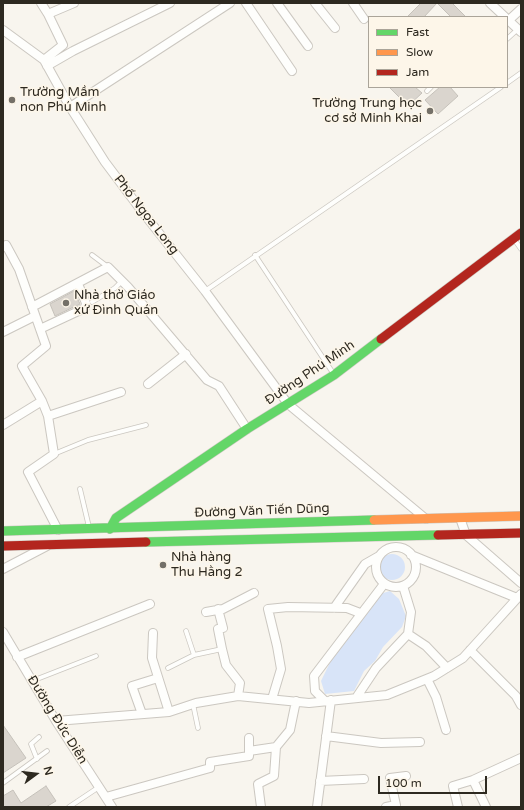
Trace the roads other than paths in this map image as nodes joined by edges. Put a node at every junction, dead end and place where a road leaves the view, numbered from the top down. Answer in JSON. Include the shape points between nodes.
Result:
{"nodes":[{"id":1,"x":41,"y":3,"type":"edge"},
{"id":2,"x":74,"y":3,"type":"edge"},
{"id":3,"x":170,"y":3,"type":"edge"},
{"id":4,"x":230,"y":3,"type":"edge"},
{"id":5,"x":246,"y":3,"type":"edge"},
{"id":6,"x":277,"y":3,"type":"edge"},
{"id":7,"x":315,"y":3,"type":"edge"},
{"id":8,"x":353,"y":3,"type":"edge"},
{"id":9,"x":490,"y":3,"type":"edge"},
{"id":10,"x":521,"y":9,"type":"edge"},
{"id":11,"x":48,"y":14,"type":"junction"},
{"id":12,"x":504,"y":16,"type":"edge"},
{"id":13,"x":508,"y":18,"type":"edge"},
{"id":14,"x":364,"y":19,"type":"dead end"},
{"id":15,"x":508,"y":20,"type":"edge"},
{"id":16,"x":335,"y":28,"type":"dead end"},
{"id":17,"x":3,"y":30,"type":"edge"},
{"id":18,"x":520,"y":30,"type":"edge"},
{"id":19,"x":508,"y":38,"type":"edge"},
{"id":20,"x":308,"y":46,"type":"dead end"},
{"id":21,"x":45,"y":63,"type":"junction"},
{"id":22,"x":292,"y":71,"type":"dead end"},
{"id":23,"x":521,"y":73,"type":"edge"},
{"id":24,"x":508,"y":82,"type":"edge"},
{"id":25,"x":430,"y":88,"type":"edge"},
{"id":26,"x":500,"y":88,"type":"edge"},
{"id":27,"x":427,"y":91,"type":"dead end"},
{"id":28,"x":70,"y":108,"type":"junction"},
{"id":29,"x":517,"y":236,"type":"edge"},
{"id":30,"x":3,"y":247,"type":"edge"},
{"id":31,"x":521,"y":249,"type":"edge"},
{"id":32,"x":92,"y":255,"type":"dead end"},
{"id":33,"x":255,"y":255,"type":"junction"},
{"id":34,"x":108,"y":267,"type":"junction"},
{"id":35,"x":122,"y":281,"type":"junction"},
{"id":36,"x":78,"y":284,"type":"junction"},
{"id":37,"x":205,"y":291,"type":"junction"},
{"id":38,"x":92,"y":302,"type":"dead end"},
{"id":39,"x":32,"y":307,"type":"junction"},
{"id":40,"x":35,"y":316,"type":"junction"},
{"id":41,"x":40,"y":329,"type":"junction"},
{"id":42,"x":3,"y":332,"type":"edge"},
{"id":43,"x":186,"y":354,"type":"junction"},
{"id":44,"x":334,"y":375,"type":"junction"},
{"id":45,"x":148,"y":384,"type":"dead end"},
{"id":46,"x":121,"y":392,"type":"dead end"},
{"id":47,"x":42,"y":401,"type":"junction"},
{"id":48,"x":288,"y":404,"type":"junction"},
{"id":49,"x":48,"y":416,"type":"junction"},
{"id":50,"x":3,"y":425,"type":"edge"},
{"id":51,"x":146,"y":425,"type":"dead end"},
{"id":52,"x":247,"y":429,"type":"junction"},
{"id":53,"x":54,"y":454,"type":"junction"},
{"id":54,"x":80,"y":489,"type":"dead end"},
{"id":55,"x":521,"y":516,"type":"edge"},
{"id":56,"x":460,"y":518,"type":"junction"},
{"id":57,"x":426,"y":519,"type":"junction"},
{"id":58,"x":110,"y":528,"type":"junction"},
{"id":59,"x":58,"y":530,"type":"junction"},
{"id":60,"x":90,"y":530,"type":"junction"},
{"id":61,"x":3,"y":531,"type":"edge"},
{"id":62,"x":521,"y":534,"type":"edge"},
{"id":63,"x":466,"y":535,"type":"junction"},
{"id":64,"x":408,"y":536,"type":"junction"},
{"id":65,"x":50,"y":545,"type":"junction"},
{"id":66,"x":3,"y":546,"type":"edge"},
{"id":67,"x":400,"y":547,"type":"junction"},
{"id":68,"x":411,"y":555,"type":"junction"},
{"id":69,"x":379,"y":556,"type":"junction"},
{"id":70,"x":3,"y":569,"type":"edge"},
{"id":71,"x":384,"y":584,"type":"junction"},
{"id":72,"x":521,"y":584,"type":"edge"},
{"id":73,"x":403,"y":586,"type":"junction"},
{"id":74,"x":254,"y":593,"type":"dead end"},
{"id":75,"x":519,"y":596,"type":"edge"},
{"id":76,"x":150,"y":604,"type":"dead end"},
{"id":77,"x":334,"y":608,"type":"junction"},
{"id":78,"x":218,"y":610,"type":"junction"},
{"id":79,"x":206,"y":612,"type":"dead end"},
{"id":80,"x":360,"y":613,"type":"junction"},
{"id":81,"x":186,"y":631,"type":"dead end"},
{"id":82,"x":3,"y":632,"type":"edge"},
{"id":83,"x":153,"y":633,"type":"dead end"},
{"id":84,"x":408,"y":634,"type":"junction"},
{"id":85,"x":222,"y":649,"type":"junction"},
{"id":86,"x":470,"y":650,"type":"junction"},
{"id":87,"x":194,"y":655,"type":"junction"},
{"id":88,"x":96,"y":656,"type":"dead end"},
{"id":89,"x":17,"y":657,"type":"junction"},
{"id":90,"x":168,"y":668,"type":"dead end"},
{"id":91,"x":447,"y":668,"type":"junction"},
{"id":92,"x":158,"y":678,"type":"junction"},
{"id":93,"x":427,"y":679,"type":"junction"},
{"id":94,"x":32,"y":681,"type":"junction"},
{"id":95,"x":238,"y":696,"type":"junction"},
{"id":96,"x":356,"y":698,"type":"junction"},
{"id":97,"x":272,"y":699,"type":"junction"},
{"id":98,"x":296,"y":701,"type":"junction"},
{"id":99,"x":328,"y":701,"type":"junction"},
{"id":100,"x":193,"y":704,"type":"junction"},
{"id":101,"x":521,"y":705,"type":"edge"},
{"id":102,"x":169,"y":712,"type":"junction"},
{"id":103,"x":142,"y":714,"type":"junction"},
{"id":104,"x":56,"y":721,"type":"junction"},
{"id":105,"x":198,"y":728,"type":"dead end"},
{"id":106,"x":446,"y":730,"type":"dead end"},
{"id":107,"x":39,"y":736,"type":"dead end"},
{"id":108,"x":326,"y":736,"type":"junction"},
{"id":109,"x":249,"y":738,"type":"dead end"},
{"id":110,"x":420,"y":742,"type":"dead end"},
{"id":111,"x":276,"y":747,"type":"junction"},
{"id":112,"x":47,"y":751,"type":"dead end"},
{"id":113,"x":249,"y":751,"type":"junction"},
{"id":114,"x":521,"y":758,"type":"edge"},
{"id":115,"x":37,"y":759,"type":"junction"},
{"id":116,"x":406,"y":776,"type":"dead end"},
{"id":117,"x":364,"y":779,"type":"dead end"},
{"id":118,"x":473,"y":780,"type":"junction"},
{"id":119,"x":320,"y":781,"type":"junction"},
{"id":120,"x":3,"y":784,"type":"edge"},
{"id":121,"x":99,"y":787,"type":"junction"},
{"id":122,"x":106,"y":797,"type":"junction"},
{"id":123,"x":69,"y":807,"type":"edge"},
{"id":124,"x":112,"y":807,"type":"edge"},
{"id":125,"x":261,"y":807,"type":"edge"},
{"id":126,"x":317,"y":807,"type":"edge"},
{"id":127,"x":386,"y":807,"type":"edge"},
{"id":128,"x":458,"y":807,"type":"edge"},
{"id":129,"x":486,"y":807,"type":"edge"}],
"edges":[{"from":1,"to":11,"type":"street"},
{"from":2,"to":11,"type":"street"},
{"from":3,"to":21,"type":"street"},
{"from":4,"to":28,"type":"street"},
{"from":5,"to":22,"type":"street"},
{"from":6,"to":20,"type":"street"},
{"from":7,"to":16,"type":"street"},
{"from":8,"to":14,"type":"street"},
{"from":9,"to":12,"type":"street"},
{"from":10,"to":13,"type":"street"},
{"from":11,"to":21,"type":"street","via":[[63,45]]},
{"from":15,"to":18,"type":"street"},
{"from":17,"to":21,"type":"street","name":"Phố Ngọa Long"},
{"from":18,"to":19,"type":"lane"},
{"from":21,"to":28,"type":"street","name":"Phố Ngọa Long"},
{"from":23,"to":24,"type":"lane"},
{"from":25,"to":27,"type":"lane"},
{"from":26,"to":33,"type":"lane"},
{"from":28,"to":37,"type":"street","name":"Phố Ngọa Long","via":[[122,185]]},
{"from":29,"to":31,"type":"lane"},
{"from":29,"to":44,"type":"main road","name":"Đường Phú Minh"},
{"from":30,"to":39,"type":"street","via":[[6,245],[19,269]]},
{"from":32,"to":34,"type":"lane"},
{"from":33,"to":37,"type":"lane"},
{"from":33,"to":44,"type":"lane"},
{"from":34,"to":35,"type":"street"},
{"from":34,"to":36,"type":"street"},
{"from":35,"to":38,"type":"lane"},
{"from":35,"to":43,"type":"street"},
{"from":36,"to":39,"type":"street"},
{"from":36,"to":41,"type":"street","via":[[86,308]]},
{"from":37,"to":48,"type":"street","name":"Phố Ngọa Long"},
{"from":39,"to":40,"type":"street"},
{"from":40,"to":41,"type":"street"},
{"from":40,"to":42,"type":"street"},
{"from":41,"to":47,"type":"street","via":[[46,348],[22,366]]},
{"from":43,"to":45,"type":"street"},
{"from":43,"to":52,"type":"street","via":[[207,380],[219,386]]},
{"from":44,"to":48,"type":"main road","name":"Đường Phú Minh"},
{"from":46,"to":49,"type":"street"},
{"from":47,"to":49,"type":"street"},
{"from":47,"to":50,"type":"street"},
{"from":48,"to":52,"type":"main road","name":"Đường Phú Minh"},
{"from":48,"to":57,"type":"street","name":"Phố Ngọa Long"},
{"from":49,"to":53,"type":"street"},
{"from":51,"to":53,"type":"lane","via":[[88,440]]},
{"from":52,"to":58,"type":"main road","name":"Đường Phú Minh","via":[[116,518]]},
{"from":53,"to":59,"type":"street","via":[[28,472]]},
{"from":54,"to":60,"type":"lane"},
{"from":55,"to":56,"type":"main road","name":"Đường Văn Tiến Dũng"},
{"from":56,"to":57,"type":"main road","name":"Đường Văn Tiến Dũng"},
{"from":56,"to":63,"type":"street"},
{"from":57,"to":58,"type":"main road","name":"Đường Văn Tiến Dũng"},
{"from":58,"to":60,"type":"main road","name":"Đường Văn Tiến Dũng"},
{"from":59,"to":60,"type":"main road","name":"Đường Văn Tiến Dũng"},
{"from":59,"to":61,"type":"main road","name":"Đường Văn Tiến Dũng"},
{"from":62,"to":63,"type":"main road"},
{"from":63,"to":64,"type":"main road"},
{"from":63,"to":72,"type":"street"},
{"from":64,"to":65,"type":"main road"},
{"from":64,"to":67,"type":"street"},
{"from":65,"to":66,"type":"main road"},
{"from":65,"to":70,"type":"street"},
{"from":67,"to":68,"type":"street"},
{"from":67,"to":69,"type":"street","via":[[384,550]]},
{"from":68,"to":73,"type":"street","via":[[416,563],[415,573],[411,581]]},
{"from":68,"to":75,"type":"street"},
{"from":69,"to":71,"type":"street","via":[[376,571]]},
{"from":69,"to":77,"type":"street","via":[[365,564]]},
{"from":71,"to":73,"type":"street","via":[[396,588]]},
{"from":71,"to":80,"type":"street"},
{"from":73,"to":84,"type":"street","via":[[411,612]]},
{"from":74,"to":78,"type":"street"},
{"from":75,"to":86,"type":"street"},
{"from":76,"to":89,"type":"street"},
{"from":77,"to":80,"type":"street","via":[[347,608]]},
{"from":77,"to":97,"type":"street","via":[[268,609],[281,669]]},
{"from":78,"to":79,"type":"street"},
{"from":78,"to":85,"type":"street","via":[[223,628],[218,629]]},
{"from":80,"to":99,"type":"street","via":[[314,676],[315,691]]},
{"from":81,"to":87,"type":"lane"},
{"from":82,"to":89,"type":"street","name":"Đường Đức Diễn"},
{"from":83,"to":92,"type":"street","via":[[152,658]]},
{"from":84,"to":91,"type":"street","via":[[426,646]]},
{"from":84,"to":96,"type":"street","via":[[376,668]]},
{"from":85,"to":87,"type":"lane"},
{"from":85,"to":95,"type":"street","via":[[226,665],[240,683]]},
{"from":86,"to":91,"type":"street"},
{"from":86,"to":101,"type":"street","via":[[516,696]]},
{"from":87,"to":90,"type":"lane"},
{"from":88,"to":94,"type":"lane"},
{"from":89,"to":94,"type":"street","name":"Đường Đức Diễn"},
{"from":91,"to":93,"type":"street"},
{"from":92,"to":102,"type":"street"},
{"from":92,"to":103,"type":"street","via":[[132,686]]},
{"from":93,"to":96,"type":"street","via":[[387,695]]},
{"from":93,"to":106,"type":"street","via":[[436,697]]},
{"from":94,"to":104,"type":"street","name":"Đường Đức Diễn"},
{"from":95,"to":97,"type":"street"},
{"from":95,"to":100,"type":"street"},
{"from":96,"to":99,"type":"street"},
{"from":97,"to":98,"type":"street"},
{"from":98,"to":99,"type":"street"},
{"from":98,"to":111,"type":"street","via":[[290,730]]},
{"from":99,"to":108,"type":"street"},
{"from":100,"to":102,"type":"street"},
{"from":100,"to":105,"type":"lane"},
{"from":102,"to":103,"type":"street"},
{"from":103,"to":104,"type":"street"},
{"from":104,"to":121,"type":"street","name":"Đường Đức Diễn"},
{"from":107,"to":115,"type":"lane","via":[[31,744]]},
{"from":108,"to":110,"type":"street","via":[[381,743]]},
{"from":108,"to":119,"type":"street"},
{"from":109,"to":113,"type":"street"},
{"from":111,"to":113,"type":"street"},
{"from":111,"to":125,"type":"street","via":[[274,776],[258,784]]},
{"from":112,"to":115,"type":"lane"},
{"from":113,"to":122,"type":"street","via":[[249,756],[210,762],[210,768]]},
{"from":114,"to":118,"type":"street"},
{"from":115,"to":120,"type":"lane"},
{"from":116,"to":127,"type":"street","via":[[390,778],[396,805]]},
{"from":117,"to":119,"type":"street"},
{"from":118,"to":128,"type":"street","via":[[453,786]]},
{"from":118,"to":129,"type":"street"},
{"from":119,"to":126,"type":"street"},
{"from":121,"to":122,"type":"street","name":"Đường Đức Diễn"},
{"from":121,"to":123,"type":"lane"},
{"from":122,"to":124,"type":"street","name":"Đường Đức Diễn"}]}
